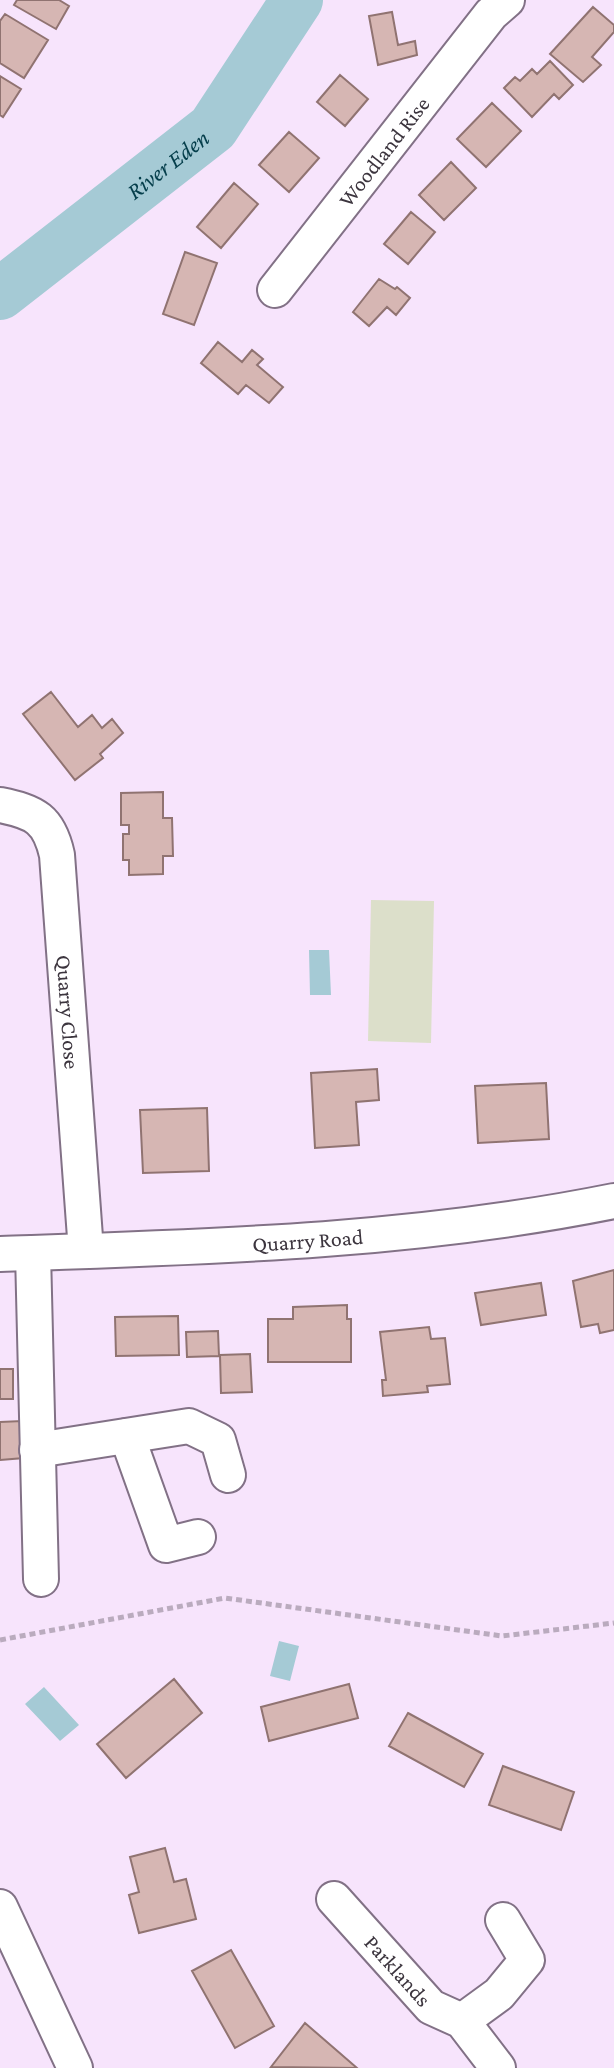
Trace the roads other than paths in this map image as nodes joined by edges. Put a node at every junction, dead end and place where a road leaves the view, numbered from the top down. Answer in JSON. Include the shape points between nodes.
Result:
{"nodes":[{"id":1,"x":488,"y":5,"type":"edge"},
{"id":2,"x":275,"y":290,"type":"dead end"},
{"id":3,"x":0,"y":805,"type":"edge"},
{"id":4,"x":614,"y":1201,"type":"edge"},
{"id":5,"x":86,"y":1251,"type":"junction"},
{"id":6,"x":17,"y":1254,"type":"edge"},
{"id":7,"x":127,"y":1436,"type":"junction"},
{"id":8,"x":37,"y":1450,"type":"junction"},
{"id":9,"x":228,"y":1475,"type":"dead end"},
{"id":10,"x":198,"y":1537,"type":"dead end"},
{"id":11,"x":41,"y":1579,"type":"dead end"},
{"id":12,"x":334,"y":1899,"type":"dead end"},
{"id":13,"x":0,"y":1907,"type":"edge"},
{"id":14,"x":503,"y":1920,"type":"dead end"},
{"id":15,"x":462,"y":2021,"type":"junction"},
{"id":16,"x":75,"y":2068,"type":"edge"},
{"id":17,"x":498,"y":2068,"type":"edge"}],
"edges":[{"from":1,"to":2,"type":"street","name":"Woodland Rise"},
{"from":3,"to":5,"type":"street","name":"Quarry Close","via":[[36,815],[52,833],[57,855]]},
{"from":4,"to":5,"type":"street","name":"Quarry Road","via":[[393,1235]]},
{"from":5,"to":6,"type":"street","name":"Quarry Road"},
{"from":6,"to":8,"type":"street"},
{"from":7,"to":8,"type":"street"},
{"from":7,"to":9,"type":"street","via":[[189,1426],[218,1440]]},
{"from":7,"to":10,"type":"street","via":[[166,1545]]},
{"from":8,"to":11,"type":"street"},
{"from":12,"to":15,"type":"street","name":"Parklands","via":[[431,2007]]},
{"from":13,"to":16,"type":"street"},
{"from":14,"to":15,"type":"street","via":[[539,1962]]},
{"from":15,"to":17,"type":"street","name":"Parklands"}]}
